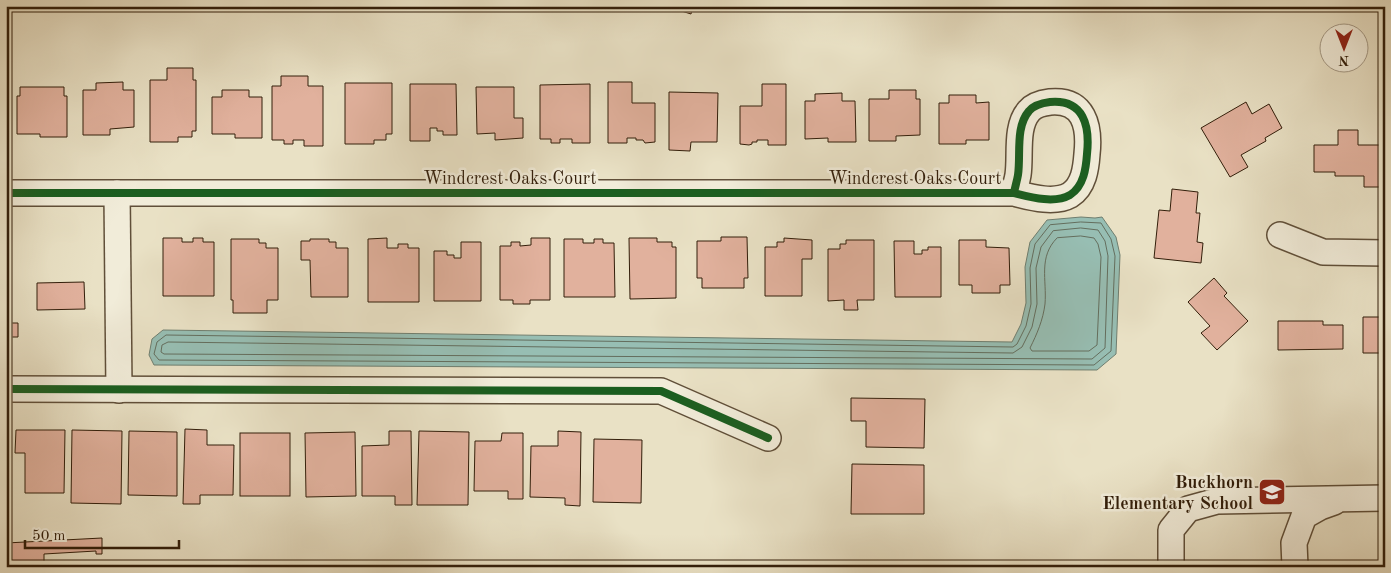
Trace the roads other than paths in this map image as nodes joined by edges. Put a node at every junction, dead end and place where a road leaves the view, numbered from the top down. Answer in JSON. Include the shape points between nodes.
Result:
{"nodes":[{"id":1,"x":6,"y":193,"type":"edge"},
{"id":2,"x":117,"y":193,"type":"junction"},
{"id":3,"x":1014,"y":193,"type":"dead end"},
{"id":4,"x":1280,"y":235,"type":"dead end"},
{"id":5,"x":1385,"y":253,"type":"edge"},
{"id":6,"x":6,"y":389,"type":"edge"},
{"id":7,"x":119,"y":390,"type":"junction"},
{"id":8,"x":768,"y":438,"type":"dead end"},
{"id":9,"x":1344,"y":498,"type":"junction"},
{"id":10,"x":1385,"y":498,"type":"edge"},
{"id":11,"x":1171,"y":567,"type":"edge"},
{"id":12,"x":1295,"y":567,"type":"edge"}],
"edges":[{"from":1,"to":2,"type":"street","name":"Windcrest Oaks Court"},
{"from":2,"to":3,"type":"street","name":"Windcrest Oaks Court"},
{"from":2,"to":7,"type":"street"},
{"from":4,"to":5,"type":"street","via":[[1323,252]]},
{"from":6,"to":7,"type":"street"},
{"from":7,"to":8,"type":"street","via":[[661,391]]},
{"from":9,"to":10,"type":"street"},
{"from":9,"to":11,"type":"street","via":[[1217,501],[1188,509],[1172,530]]},
{"from":9,"to":12,"type":"street","via":[[1304,516],[1294,543]]}]}
